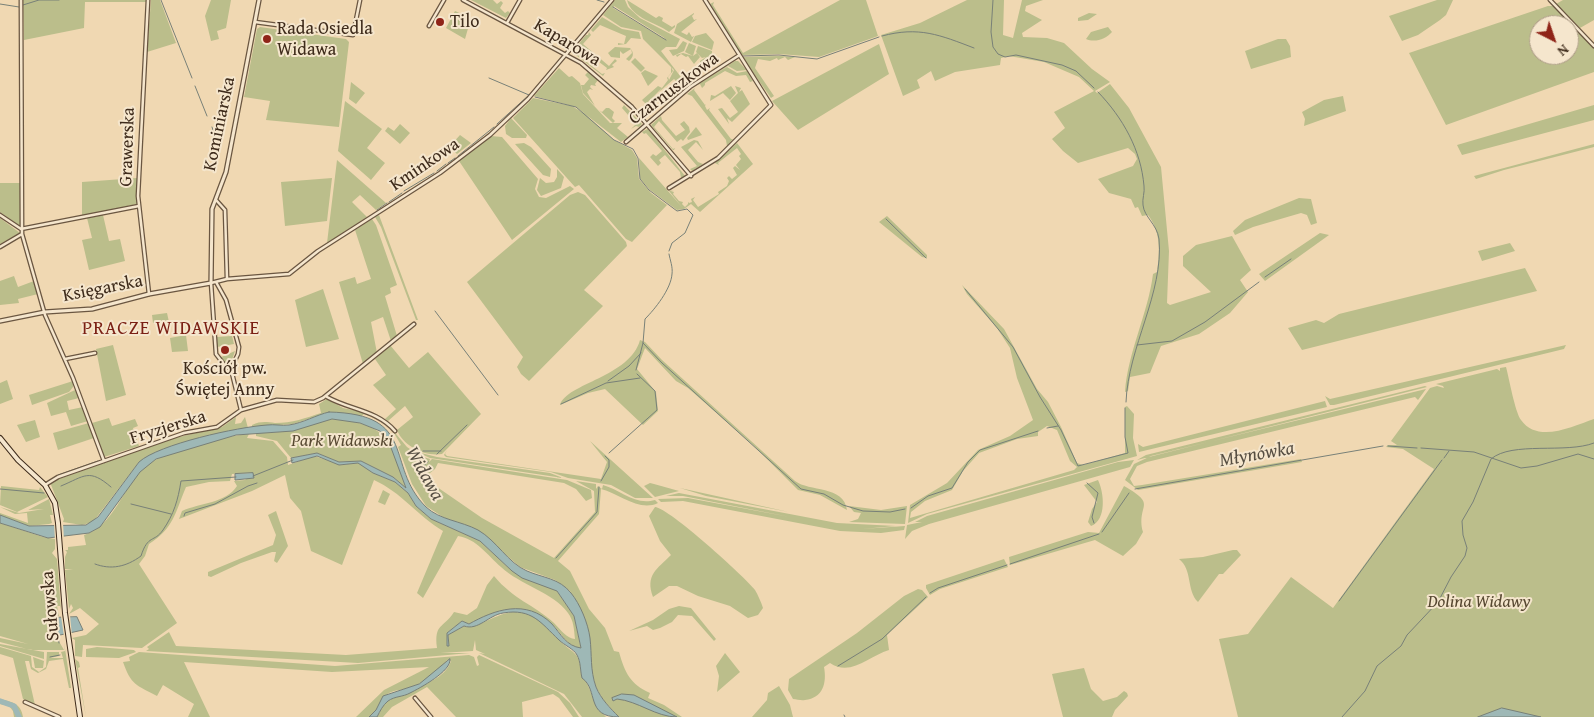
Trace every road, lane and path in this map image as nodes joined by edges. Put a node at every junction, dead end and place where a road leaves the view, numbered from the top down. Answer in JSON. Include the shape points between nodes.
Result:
{"nodes":[{"id":1,"x":21,"y":0,"type":"edge"},
{"id":2,"x":148,"y":0,"type":"edge"},
{"id":3,"x":259,"y":0,"type":"edge"},
{"id":4,"x":360,"y":0,"type":"edge"},
{"id":5,"x":444,"y":0,"type":"edge"},
{"id":6,"x":463,"y":0,"type":"edge"},
{"id":7,"x":520,"y":0,"type":"edge"},
{"id":8,"x":612,"y":0,"type":"edge"},
{"id":9,"x":705,"y":0,"type":"edge"},
{"id":10,"x":1550,"y":0,"type":"edge"},
{"id":11,"x":255,"y":22,"type":"junction"},
{"id":12,"x":507,"y":23,"type":"junction"},
{"id":13,"x":429,"y":26,"type":"dead end"},
{"id":14,"x":1594,"y":46,"type":"edge"},
{"id":15,"x":566,"y":53,"type":"junction"},
{"id":16,"x":738,"y":56,"type":"junction"},
{"id":17,"x":647,"y":123,"type":"junction"},
{"id":18,"x":626,"y":142,"type":"dead end"},
{"id":19,"x":691,"y":176,"type":"junction"},
{"id":20,"x":669,"y":188,"type":"dead end"},
{"id":21,"x":214,"y":199,"type":"junction"},
{"id":22,"x":140,"y":206,"type":"junction"},
{"id":23,"x":0,"y":215,"type":"edge"},
{"id":24,"x":21,"y":229,"type":"junction"},
{"id":25,"x":22,"y":234,"type":"junction"},
{"id":26,"x":0,"y":247,"type":"edge"},
{"id":27,"x":227,"y":278,"type":"junction"},
{"id":28,"x":216,"y":282,"type":"junction"},
{"id":29,"x":211,"y":283,"type":"junction"},
{"id":30,"x":149,"y":294,"type":"junction"},
{"id":31,"x":45,"y":312,"type":"junction"},
{"id":32,"x":0,"y":321,"type":"edge"},
{"id":33,"x":414,"y":324,"type":"dead end"},
{"id":34,"x":95,"y":353,"type":"dead end"},
{"id":35,"x":65,"y":358,"type":"junction"},
{"id":36,"x":231,"y":369,"type":"junction"},
{"id":37,"x":327,"y":397,"type":"junction"},
{"id":38,"x":241,"y":410,"type":"junction"},
{"id":39,"x":395,"y":431,"type":"dead end"},
{"id":40,"x":0,"y":438,"type":"edge"},
{"id":41,"x":104,"y":461,"type":"junction"},
{"id":42,"x":45,"y":485,"type":"junction"},
{"id":43,"x":415,"y":698,"type":"dead end"},
{"id":44,"x":25,"y":702,"type":"dead end"},
{"id":45,"x":59,"y":717,"type":"edge"},
{"id":46,"x":80,"y":717,"type":"edge"},
{"id":47,"x":431,"y":717,"type":"edge"}],
"edges":[{"from":1,"to":24,"type":"street"},
{"from":2,"to":22,"type":"street","name":"Grawerska"},
{"from":3,"to":11,"type":"street","name":"Kominiarska"},
{"from":4,"to":11,"type":"street","via":[[353,36]]},
{"from":5,"to":13,"type":"street"},
{"from":6,"to":12,"type":"street","name":"Kaparowa"},
{"from":7,"to":12,"type":"street"},
{"from":8,"to":15,"type":"street","name":"Kminkowa"},
{"from":9,"to":16,"type":"street"},
{"from":10,"to":14,"type":"street"},
{"from":11,"to":21,"type":"street","name":"Kominiarska","via":[[226,172]]},
{"from":12,"to":15,"type":"street","name":"Kaparowa"},
{"from":15,"to":17,"type":"street","name":"Kaparowa","via":[[606,83]]},
{"from":15,"to":27,"type":"street","name":"Kminkowa","via":[[528,99],[490,135],[440,173],[319,250],[290,273],[272,277]]},
{"from":16,"to":17,"type":"street","name":"Czarnuszkowa","via":[[694,84]]},
{"from":16,"to":19,"type":"street","via":[[748,66],[770,103],[769,108],[728,149]]},
{"from":17,"to":18,"type":"street","name":"Czarnuszkowa"},
{"from":17,"to":19,"type":"street","name":"Kaparowa"},
{"from":19,"to":20,"type":"street"},
{"from":21,"to":27,"type":"street","via":[[225,210]]},
{"from":21,"to":29,"type":"street","name":"Kominiarska"},
{"from":22,"to":24,"type":"street"},
{"from":22,"to":30,"type":"street","name":"Grawerska"},
{"from":23,"to":24,"type":"street"},
{"from":24,"to":25,"type":"street"},
{"from":25,"to":26,"type":"street"},
{"from":25,"to":31,"type":"street"},
{"from":27,"to":28,"type":"street","name":"Kminkowa"},
{"from":28,"to":29,"type":"street","name":"Kminkowa"},
{"from":28,"to":36,"type":"street","via":[[226,300],[239,347]]},
{"from":29,"to":30,"type":"street","name":"Księgarska"},
{"from":29,"to":36,"type":"street","via":[[215,351]]},
{"from":30,"to":31,"type":"street","name":"Księgarska","via":[[92,309]]},
{"from":31,"to":32,"type":"street","name":"Księgarska"},
{"from":31,"to":35,"type":"street"},
{"from":33,"to":37,"type":"street"},
{"from":34,"to":35,"type":"street"},
{"from":35,"to":41,"type":"street"},
{"from":36,"to":38,"type":"street"},
{"from":37,"to":38,"type":"street","name":"Fryzjerska","via":[[314,402],[281,399]]},
{"from":37,"to":39,"type":"street","via":[[346,407],[379,416]]},
{"from":38,"to":41,"type":"street","name":"Fryzjerska","via":[[217,427],[184,433]]},
{"from":40,"to":42,"type":"main road"},
{"from":41,"to":42,"type":"street","name":"Fryzjerska"},
{"from":42,"to":46,"type":"main road","name":"Sułowska","via":[[55,503],[70,660]]},
{"from":43,"to":47,"type":"street"},
{"from":44,"to":45,"type":"street"}]}
